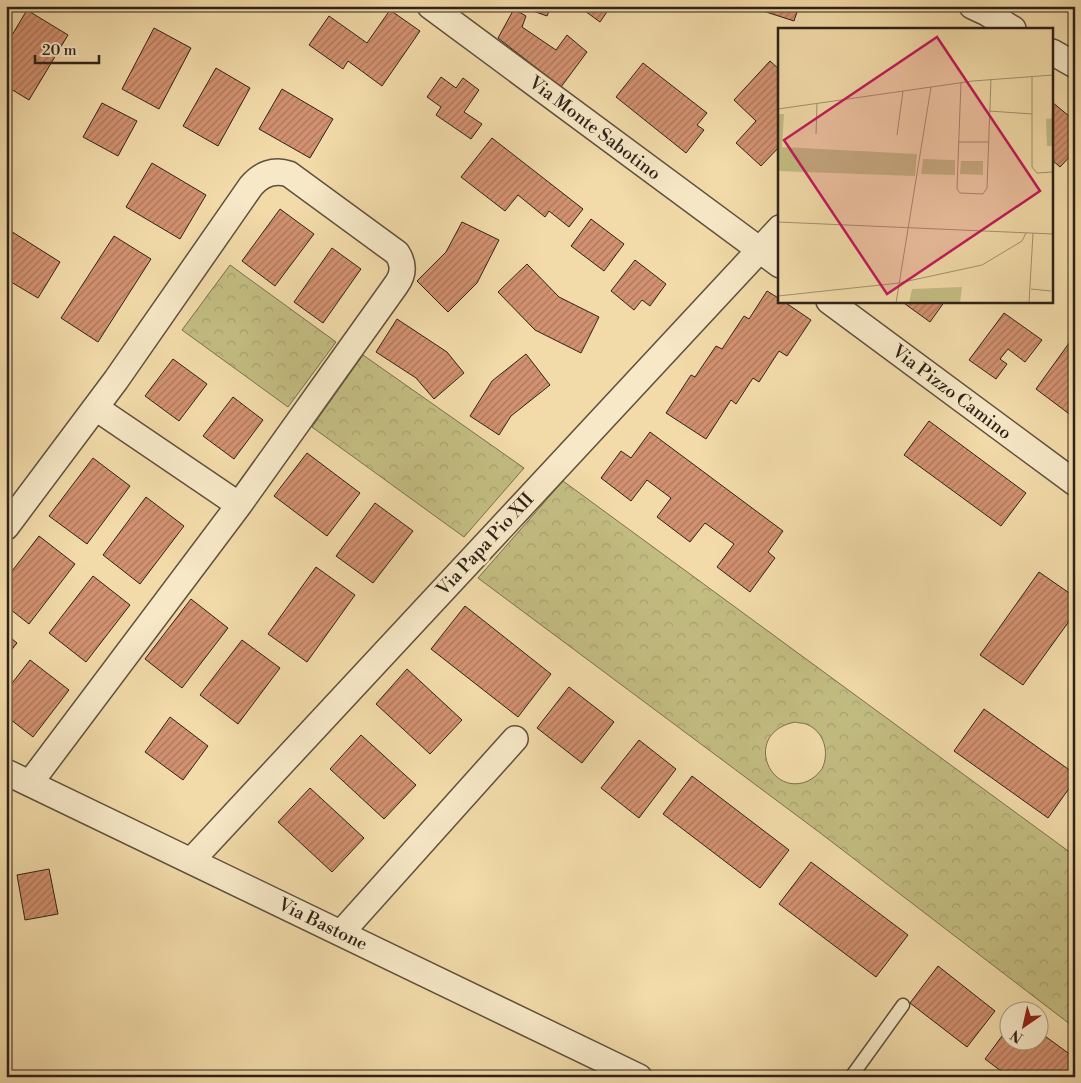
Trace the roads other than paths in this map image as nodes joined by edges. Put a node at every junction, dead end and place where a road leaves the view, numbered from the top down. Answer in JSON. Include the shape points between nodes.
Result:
{"nodes":[{"id":1,"x":430,"y":6,"type":"edge"},
{"id":2,"x":981,"y":14,"type":"edge"},
{"id":3,"x":1011,"y":28,"type":"edge"},
{"id":4,"x":1054,"y":53,"type":"edge"},
{"id":5,"x":1075,"y":65,"type":"edge"},
{"id":6,"x":778,"y":230,"type":"edge"},
{"id":7,"x":759,"y":249,"type":"junction"},
{"id":8,"x":778,"y":263,"type":"edge"},
{"id":9,"x":830,"y":302,"type":"edge"},
{"id":10,"x":96,"y":408,"type":"junction"},
{"id":11,"x":1075,"y":484,"type":"edge"},
{"id":12,"x":238,"y":505,"type":"junction"},
{"id":13,"x":6,"y":527,"type":"edge"},
{"id":14,"x":515,"y":739,"type":"dead end"},
{"id":15,"x":6,"y":772,"type":"edge"},
{"id":16,"x":30,"y":783,"type":"junction"},
{"id":17,"x":191,"y":861,"type":"junction"},
{"id":18,"x":341,"y":933,"type":"junction"},
{"id":19,"x":903,"y":1005,"type":"dead end"},
{"id":20,"x":639,"y":1077,"type":"edge"},
{"id":21,"x":851,"y":1077,"type":"edge"}],
"edges":[{"from":1,"to":7,"type":"street","name":"Via Monte Sabotino"},
{"from":2,"to":3,"type":"street"},
{"from":4,"to":5,"type":"street"},
{"from":6,"to":7,"type":"street","name":"Via Papa Pio XII"},
{"from":7,"to":8,"type":"street"},
{"from":7,"to":17,"type":"street","name":"Via Papa Pio XII"},
{"from":9,"to":11,"type":"street","name":"Via Pizzo Camino"},
{"from":10,"to":12,"type":"street"},
{"from":10,"to":12,"type":"street","via":[[256,181],[272,172],[284,172],[293,177],[397,253],[402,261],[402,272],[400,280]]},
{"from":10,"to":13,"type":"street"},
{"from":12,"to":16,"type":"street"},
{"from":14,"to":18,"type":"street"},
{"from":15,"to":16,"type":"street","name":"Via Bastone"},
{"from":16,"to":17,"type":"street","name":"Via Bastone"},
{"from":17,"to":18,"type":"street","name":"Via Bastone"},
{"from":18,"to":20,"type":"street","name":"Via Bastone"},
{"from":19,"to":21,"type":"lane"}]}
